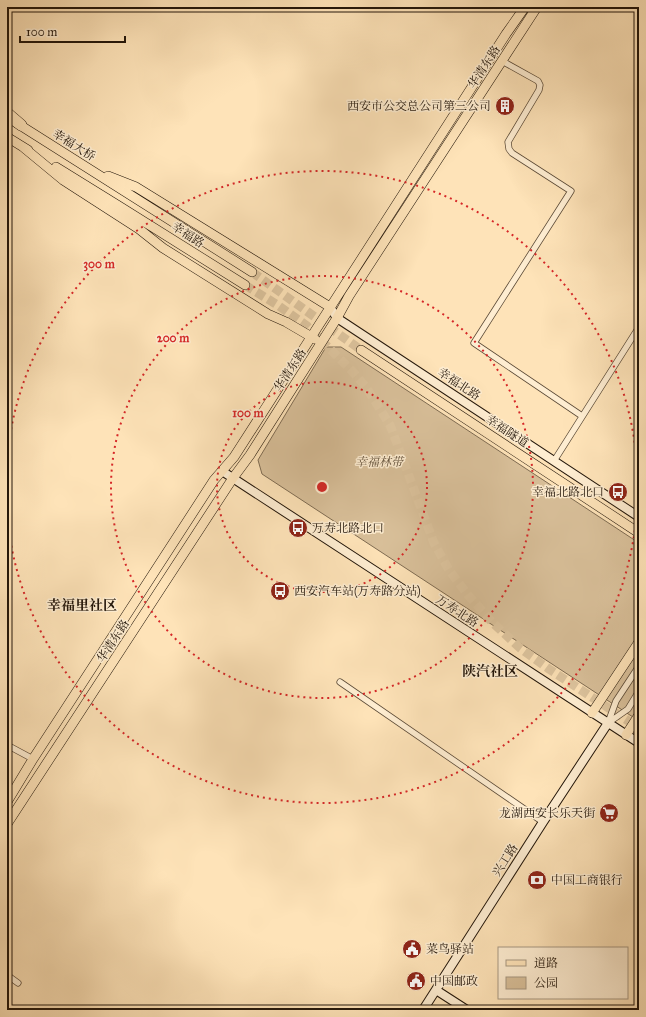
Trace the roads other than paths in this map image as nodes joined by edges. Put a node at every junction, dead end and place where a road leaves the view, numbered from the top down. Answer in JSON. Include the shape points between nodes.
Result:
{"nodes":[{"id":1,"x":525,"y":7,"type":"edge"},
{"id":2,"x":538,"y":7,"type":"edge"},
{"id":3,"x":502,"y":61,"type":"junction"},
{"id":4,"x":7,"y":113,"type":"edge"},
{"id":5,"x":7,"y":116,"type":"edge"},
{"id":6,"x":21,"y":126,"type":"junction"},
{"id":7,"x":7,"y":137,"type":"edge"},
{"id":8,"x":23,"y":147,"type":"junction"},
{"id":9,"x":89,"y":169,"type":"junction"},
{"id":10,"x":127,"y":193,"type":"joint"},
{"id":11,"x":252,"y":272,"type":"tunnel mouth"},
{"id":12,"x":244,"y":286,"type":"tunnel mouth"},
{"id":13,"x":330,"y":307,"type":"junction"},
{"id":14,"x":337,"y":318,"type":"junction"},
{"id":15,"x":639,"y":327,"type":"edge"},
{"id":16,"x":311,"y":337,"type":"junction"},
{"id":17,"x":321,"y":344,"type":"junction"},
{"id":18,"x":361,"y":350,"type":"tunnel mouth"},
{"id":19,"x":582,"y":416,"type":"junction"},
{"id":20,"x":554,"y":461,"type":"junction"},
{"id":21,"x":222,"y":471,"type":"junction"},
{"id":22,"x":233,"y":478,"type":"junction"},
{"id":23,"x":639,"y":517,"type":"edge"},
{"id":24,"x":639,"y":532,"type":"edge"},
{"id":25,"x":639,"y":642,"type":"edge"},
{"id":26,"x":639,"y":666,"type":"edge"},
{"id":27,"x":340,"y":682,"type":"dead end"},
{"id":28,"x":639,"y":691,"type":"edge"},
{"id":29,"x":592,"y":713,"type":"junction"},
{"id":30,"x":639,"y":715,"type":"edge"},
{"id":31,"x":608,"y":723,"type":"junction"},
{"id":32,"x":626,"y":735,"type":"junction"},
{"id":33,"x":639,"y":743,"type":"edge"},
{"id":34,"x":7,"y":745,"type":"edge"},
{"id":35,"x":33,"y":759,"type":"junction"},
{"id":36,"x":7,"y":802,"type":"edge"},
{"id":37,"x":543,"y":822,"type":"junction"},
{"id":38,"x":7,"y":824,"type":"edge"},
{"id":39,"x":7,"y":976,"type":"edge"},
{"id":40,"x":18,"y":983,"type":"dead end"},
{"id":41,"x":436,"y":990,"type":"junction"},
{"id":42,"x":423,"y":1010,"type":"edge"},
{"id":43,"x":466,"y":1010,"type":"edge"}],
"edges":[{"from":1,"to":13,"type":"main road","name":"华清东路"},
{"from":2,"to":3,"type":"main road","name":"华清东路"},
{"from":3,"to":14,"type":"main road","name":"华清东路","via":[[353,289]]},
{"from":3,"to":19,"type":"street","via":[[540,85],[508,142],[509,149],[572,191],[474,343]]},
{"from":4,"to":6,"type":"highway"},
{"from":5,"to":6,"type":"main road","name":"幸福大桥"},
{"from":6,"to":9,"type":"main road","name":"幸福大桥"},
{"from":7,"to":8,"type":"main road"},
{"from":8,"to":12,"type":"main road","name":"幸福路"},
{"from":8,"to":16,"type":"main road","via":[[63,180],[139,229],[163,248],[268,314]]},
{"from":9,"to":10,"type":"main road","name":"幸福大桥"},
{"from":9,"to":13,"type":"main road","via":[[136,187]]},
{"from":10,"to":11,"type":"main road","name":"幸福路"},
{"from":13,"to":14,"type":"main road","name":"幸福北路"},
{"from":13,"to":16,"type":"main road","name":"华清东路"},
{"from":14,"to":17,"type":"main road","name":"华清东路"},
{"from":14,"to":20,"type":"main road","name":"幸福北路"},
{"from":15,"to":19,"type":"street"},
{"from":16,"to":17,"type":"main road"},
{"from":16,"to":21,"type":"main road","name":"华清东路","via":[[234,457]]},
{"from":17,"to":22,"type":"main road","name":"华清东路"},
{"from":18,"to":24,"type":"main road","name":"幸福隧道"},
{"from":19,"to":20,"type":"street"},
{"from":20,"to":23,"type":"main road","name":"幸福北路"},
{"from":21,"to":22,"type":"main road","name":"万寿北路"},
{"from":21,"to":35,"type":"main road","name":"华清东路"},
{"from":22,"to":29,"type":"main road","name":"万寿北路"},
{"from":22,"to":38,"type":"main road","name":"华清东路"},
{"from":25,"to":29,"type":"main road"},
{"from":26,"to":31,"type":"street","name":"兴工路","via":[[616,701]]},
{"from":27,"to":37,"type":"street"},
{"from":28,"to":31,"type":"street","name":"兴工路","via":[[628,709]]},
{"from":29,"to":31,"type":"main road","name":"万寿北路"},
{"from":30,"to":32,"type":"main road"},
{"from":31,"to":32,"type":"main road","name":"万寿北路"},
{"from":31,"to":37,"type":"main road","name":"兴工路"},
{"from":32,"to":33,"type":"main road","name":"万寿北路"},
{"from":34,"to":35,"type":"street"},
{"from":35,"to":36,"type":"main road","name":"华清东路"},
{"from":37,"to":41,"type":"main road","name":"兴工路"},
{"from":39,"to":40,"type":"street"},
{"from":41,"to":42,"type":"main road","name":"兴工路"},
{"from":41,"to":43,"type":"main road"}]}
